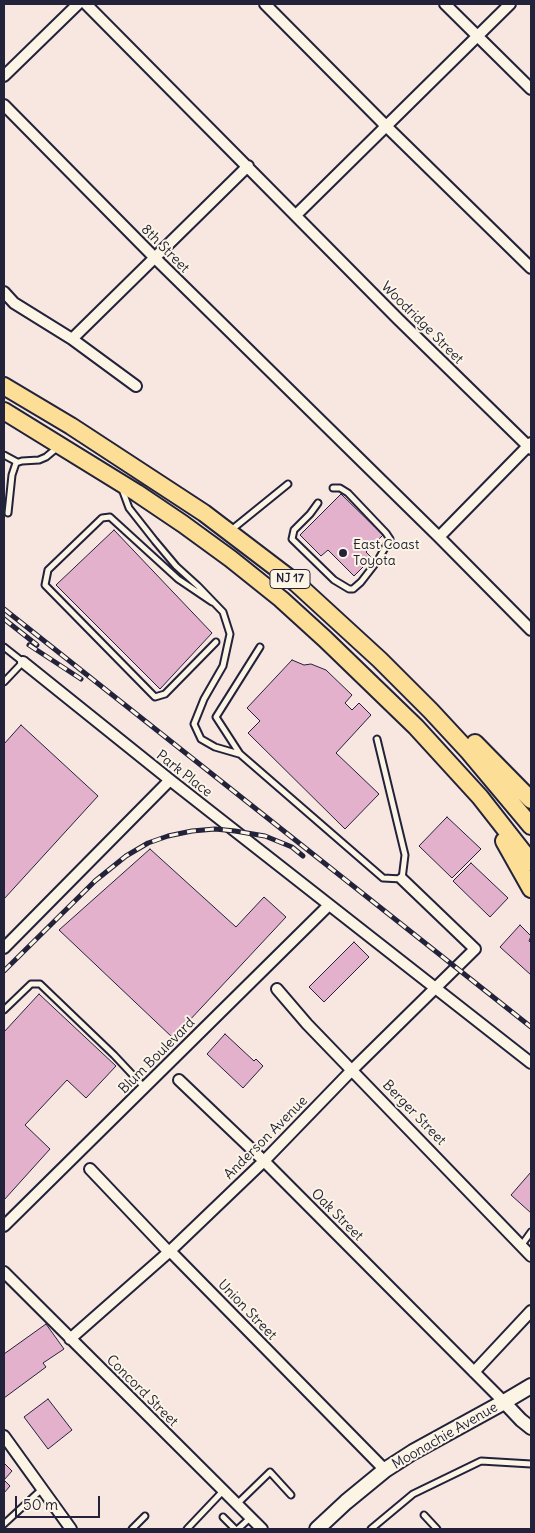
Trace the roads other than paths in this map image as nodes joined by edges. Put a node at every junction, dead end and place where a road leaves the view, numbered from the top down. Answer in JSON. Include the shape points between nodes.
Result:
{"nodes":[{"id":1,"x":78,"y":4,"type":"edge"},
{"id":2,"x":86,"y":4,"type":"edge"},
{"id":3,"x":264,"y":4,"type":"edge"},
{"id":4,"x":445,"y":4,"type":"edge"},
{"id":5,"x":510,"y":4,"type":"edge"},
{"id":6,"x":477,"y":36,"type":"junction"},
{"id":7,"x":4,"y":76,"type":"edge"},
{"id":8,"x":531,"y":89,"type":"edge"},
{"id":9,"x":4,"y":105,"type":"edge"},
{"id":10,"x":386,"y":126,"type":"junction"},
{"id":11,"x":248,"y":166,"type":"junction"},
{"id":12,"x":296,"y":215,"type":"junction"},
{"id":13,"x":154,"y":258,"type":"junction"},
{"id":14,"x":531,"y":268,"type":"edge"},
{"id":15,"x":4,"y":292,"type":"edge"},
{"id":16,"x":72,"y":339,"type":"junction"},
{"id":17,"x":4,"y":386,"type":"edge"},
{"id":18,"x":136,"y":386,"type":"dead end"},
{"id":19,"x":4,"y":412,"type":"edge"},
{"id":20,"x":60,"y":445,"type":"junction"},
{"id":21,"x":530,"y":446,"type":"edge"},
{"id":22,"x":4,"y":455,"type":"edge"},
{"id":23,"x":17,"y":462,"type":"junction"},
{"id":24,"x":119,"y":482,"type":"junction"},
{"id":25,"x":288,"y":484,"type":"dead end"},
{"id":26,"x":333,"y":488,"type":"dead end"},
{"id":27,"x":318,"y":503,"type":"dead end"},
{"id":28,"x":8,"y":513,"type":"dead end"},
{"id":29,"x":230,"y":532,"type":"junction"},
{"id":30,"x":439,"y":537,"type":"junction"},
{"id":31,"x":212,"y":602,"type":"junction"},
{"id":32,"x":531,"y":630,"type":"edge"},
{"id":33,"x":216,"y":642,"type":"dead end"},
{"id":34,"x":4,"y":647,"type":"edge"},
{"id":35,"x":260,"y":647,"type":"dead end"},
{"id":36,"x":380,"y":660,"type":"junction"},
{"id":37,"x":23,"y":662,"type":"junction"},
{"id":38,"x":4,"y":682,"type":"edge"},
{"id":39,"x":377,"y":738,"type":"dead end"},
{"id":40,"x":240,"y":754,"type":"junction"},
{"id":41,"x":170,"y":780,"type":"junction"},
{"id":42,"x":480,"y":797,"type":"junction"},
{"id":43,"x":531,"y":800,"type":"edge"},
{"id":44,"x":531,"y":826,"type":"edge"},
{"id":45,"x":531,"y":862,"type":"edge"},
{"id":46,"x":402,"y":879,"type":"junction"},
{"id":47,"x":531,"y":889,"type":"edge"},
{"id":48,"x":329,"y":905,"type":"junction"},
{"id":49,"x":4,"y":948,"type":"edge"},
{"id":50,"x":435,"y":988,"type":"junction"},
{"id":51,"x":277,"y":989,"type":"dead end"},
{"id":52,"x":4,"y":1010,"type":"edge"},
{"id":53,"x":531,"y":1064,"type":"edge"},
{"id":54,"x":353,"y":1069,"type":"junction"},
{"id":55,"x":179,"y":1080,"type":"dead end"},
{"id":56,"x":144,"y":1088,"type":"junction"},
{"id":57,"x":264,"y":1161,"type":"junction"},
{"id":58,"x":90,"y":1169,"type":"dead end"},
{"id":59,"x":4,"y":1226,"type":"edge"},
{"id":60,"x":531,"y":1232,"type":"edge"},
{"id":61,"x":521,"y":1246,"type":"junction"},
{"id":62,"x":170,"y":1251,"type":"junction"},
{"id":63,"x":531,"y":1256,"type":"edge"},
{"id":64,"x":4,"y":1272,"type":"edge"},
{"id":65,"x":531,"y":1311,"type":"edge"},
{"id":66,"x":70,"y":1339,"type":"junction"},
{"id":67,"x":474,"y":1372,"type":"junction"},
{"id":68,"x":531,"y":1386,"type":"edge"},
{"id":69,"x":504,"y":1402,"type":"junction"},
{"id":70,"x":531,"y":1428,"type":"edge"},
{"id":71,"x":4,"y":1436,"type":"edge"},
{"id":72,"x":531,"y":1464,"type":"edge"},
{"id":73,"x":385,"y":1470,"type":"junction"},
{"id":74,"x":42,"y":1489,"type":"junction"},
{"id":75,"x":223,"y":1491,"type":"junction"},
{"id":76,"x":291,"y":1495,"type":"dead end"},
{"id":77,"x":236,"y":1504,"type":"junction"},
{"id":78,"x":424,"y":1515,"type":"dead end"},
{"id":79,"x":145,"y":1516,"type":"dead end"},
{"id":80,"x":223,"y":1517,"type":"dead end"},
{"id":81,"x":250,"y":1518,"type":"junction"},
{"id":82,"x":4,"y":1524,"type":"edge"},
{"id":83,"x":71,"y":1529,"type":"edge"},
{"id":84,"x":132,"y":1529,"type":"edge"},
{"id":85,"x":187,"y":1529,"type":"edge"},
{"id":86,"x":236,"y":1529,"type":"edge"},
{"id":87,"x":262,"y":1529,"type":"edge"},
{"id":88,"x":317,"y":1529,"type":"edge"},
{"id":89,"x":371,"y":1529,"type":"edge"},
{"id":90,"x":437,"y":1529,"type":"edge"}],
"edges":[{"from":1,"to":7,"type":"street"},
{"from":2,"to":11,"type":"street","name":"Woodridge Street"},
{"from":3,"to":10,"type":"street"},
{"from":4,"to":6,"type":"street"},
{"from":5,"to":6,"type":"street"},
{"from":6,"to":8,"type":"street"},
{"from":6,"to":10,"type":"street"},
{"from":9,"to":13,"type":"street","name":"8th Street"},
{"from":10,"to":12,"type":"street"},
{"from":10,"to":14,"type":"street"},
{"from":11,"to":12,"type":"street","name":"Woodridge Street"},
{"from":11,"to":13,"type":"street"},
{"from":12,"to":21,"type":"street","name":"Woodridge Street"},
{"from":13,"to":16,"type":"street"},
{"from":13,"to":30,"type":"street","name":"8th Street"},
{"from":15,"to":16,"type":"street","via":[[14,303]]},
{"from":16,"to":18,"type":"street"},
{"from":17,"to":29,"type":"highway","number":"NJ 17","via":[[71,426]]},
{"from":19,"to":20,"type":"highway","number":"NJ 17"},
{"from":20,"to":23,"type":"lane","via":[[39,460]]},
{"from":20,"to":24,"type":"highway","number":"NJ 17"},
{"from":21,"to":30,"type":"street"},
{"from":22,"to":23,"type":"lane"},
{"from":23,"to":28,"type":"lane","via":[[12,475]]},
{"from":24,"to":31,"type":"lane","via":[[129,508],[176,566]]},
{"from":24,"to":42,"type":"highway","number":"NJ 17","via":[[183,524],[281,600],[416,727]]},
{"from":25,"to":29,"type":"lane"},
{"from":26,"to":27,"type":"lane","via":[[348,493],[390,539],[378,560],[353,589],[334,580],[292,539],[294,530]]},
{"from":29,"to":36,"type":"highway","number":"NJ 17","via":[[296,583]]},
{"from":30,"to":32,"type":"street","name":"8th Street"},
{"from":31,"to":33,"type":"lane","via":[[178,579],[110,517],[102,518],[48,570],[45,585],[155,697],[165,694]]},
{"from":31,"to":40,"type":"lane","via":[[223,612],[230,634],[223,666],[204,698],[194,724],[201,739]]},
{"from":34,"to":37,"type":"lane"},
{"from":35,"to":40,"type":"lane","via":[[216,717]]},
{"from":36,"to":43,"type":"highway","via":[[471,740]]},
{"from":36,"to":44,"type":"highway","number":"NJ 17","via":[[470,752]]},
{"from":37,"to":38,"type":"lane"},
{"from":37,"to":41,"type":"street","name":"Park Place"},
{"from":39,"to":46,"type":"lane","via":[[405,856]]},
{"from":40,"to":46,"type":"lane","via":[[383,878]]},
{"from":41,"to":48,"type":"street","name":"Park Place"},
{"from":41,"to":49,"type":"street"},
{"from":42,"to":45,"type":"highway","number":"NJ 17"},
{"from":42,"to":47,"type":"highway"},
{"from":46,"to":50,"type":"street","name":"Anderson Avenue","via":[[475,949]]},
{"from":48,"to":50,"type":"street","name":"Park Place"},
{"from":48,"to":56,"type":"street","name":"Blum Boulevard"},
{"from":50,"to":53,"type":"street","name":"Park Place"},
{"from":50,"to":54,"type":"street","name":"Anderson Avenue"},
{"from":51,"to":54,"type":"street","name":"Berger Street"},
{"from":52,"to":56,"type":"lane","via":[[31,984],[40,984],[108,1048]]},
{"from":54,"to":57,"type":"street","name":"Anderson Avenue"},
{"from":54,"to":61,"type":"street","name":"Berger Street"},
{"from":55,"to":57,"type":"street","name":"Oak Street"},
{"from":56,"to":59,"type":"street","name":"Blum Boulevard"},
{"from":57,"to":62,"type":"street","name":"Anderson Avenue"},
{"from":57,"to":67,"type":"street","name":"Oak Street"},
{"from":58,"to":62,"type":"street","name":"Union Street"},
{"from":60,"to":61,"type":"lane"},
{"from":61,"to":63,"type":"street","name":"Berger Street"},
{"from":62,"to":66,"type":"street","name":"Anderson Avenue"},
{"from":62,"to":73,"type":"street","name":"Union Street"},
{"from":64,"to":66,"type":"street","name":"Concord Street"},
{"from":65,"to":67,"type":"street"},
{"from":66,"to":75,"type":"street","name":"Concord Street"},
{"from":67,"to":69,"type":"street","name":"Oak Street"},
{"from":68,"to":69,"type":"main road","name":"Moonachie Avenue"},
{"from":69,"to":70,"type":"street"},
{"from":69,"to":73,"type":"main road","name":"Moonachie Avenue"},
{"from":71,"to":74,"type":"street"},
{"from":72,"to":89,"type":"lane","via":[[481,1461],[413,1494]]},
{"from":73,"to":88,"type":"main road","name":"Moonachie Avenue"},
{"from":74,"to":82,"type":"lane"},
{"from":74,"to":83,"type":"street"},
{"from":75,"to":77,"type":"street","name":"Concord Street"},
{"from":75,"to":85,"type":"lane"},
{"from":76,"to":77,"type":"lane","via":[[270,1472]]},
{"from":77,"to":81,"type":"street","name":"Concord Street"},
{"from":78,"to":90,"type":"lane"},
{"from":79,"to":84,"type":"lane"},
{"from":80,"to":86,"type":"lane"},
{"from":81,"to":86,"type":"lane"},
{"from":81,"to":87,"type":"street","name":"Concord Street"}]}
